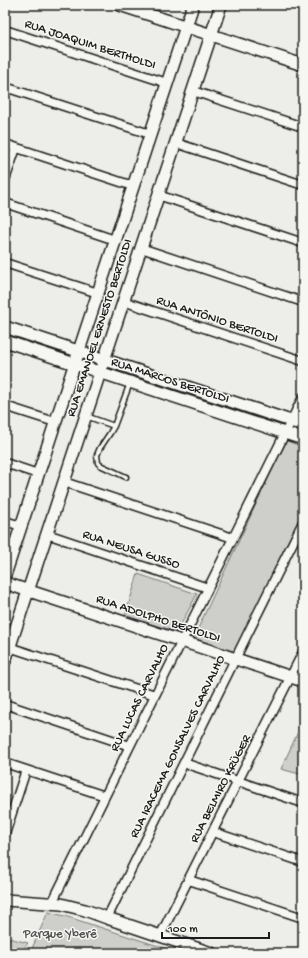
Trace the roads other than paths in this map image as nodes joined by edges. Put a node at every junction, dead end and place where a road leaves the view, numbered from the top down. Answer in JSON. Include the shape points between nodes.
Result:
{"nodes":[{"id":1,"x":120,"y":5,"type":"edge"},
{"id":2,"x":193,"y":5,"type":"edge"},
{"id":3,"x":221,"y":5,"type":"edge"},
{"id":4,"x":186,"y":27,"type":"junction"},
{"id":5,"x":5,"y":30,"type":"edge"},
{"id":6,"x":211,"y":35,"type":"junction"},
{"id":7,"x":303,"y":65,"type":"edge"},
{"id":8,"x":167,"y":83,"type":"junction"},
{"id":9,"x":5,"y":86,"type":"edge"},
{"id":10,"x":192,"y":91,"type":"junction"},
{"id":11,"x":303,"y":127,"type":"edge"},
{"id":12,"x":150,"y":134,"type":"junction"},
{"id":13,"x":176,"y":143,"type":"junction"},
{"id":14,"x":5,"y":144,"type":"edge"},
{"id":15,"x":16,"y":148,"type":"junction"},
{"id":16,"x":5,"y":180,"type":"edge"},
{"id":17,"x":303,"y":185,"type":"edge"},
{"id":18,"x":133,"y":186,"type":"junction"},
{"id":19,"x":158,"y":195,"type":"junction"},
{"id":20,"x":5,"y":203,"type":"edge"},
{"id":21,"x":116,"y":240,"type":"junction"},
{"id":22,"x":303,"y":243,"type":"edge"},
{"id":23,"x":141,"y":248,"type":"junction"},
{"id":24,"x":5,"y":263,"type":"edge"},
{"id":25,"x":98,"y":293,"type":"junction"},
{"id":26,"x":123,"y":302,"type":"junction"},
{"id":27,"x":303,"y":302,"type":"edge"},
{"id":28,"x":5,"y":327,"type":"edge"},
{"id":29,"x":5,"y":341,"type":"edge"},
{"id":30,"x":79,"y":351,"type":"junction"},
{"id":31,"x":104,"y":359,"type":"junction"},
{"id":32,"x":303,"y":361,"type":"edge"},
{"id":33,"x":74,"y":364,"type":"junction"},
{"id":34,"x":100,"y":372,"type":"junction"},
{"id":35,"x":130,"y":382,"type":"junction"},
{"id":36,"x":303,"y":397,"type":"edge"},
{"id":37,"x":5,"y":406,"type":"edge"},
{"id":38,"x":86,"y":416,"type":"junction"},
{"id":39,"x":291,"y":421,"type":"junction"},
{"id":40,"x":55,"y":422,"type":"junction"},
{"id":41,"x":303,"y":425,"type":"edge"},
{"id":42,"x":114,"y":426,"type":"junction"},
{"id":43,"x":285,"y":433,"type":"junction"},
{"id":44,"x":303,"y":439,"type":"edge"},
{"id":45,"x":5,"y":463,"type":"edge"},
{"id":46,"x":38,"y":474,"type":"junction"},
{"id":47,"x":126,"y":477,"type":"dead end"},
{"id":48,"x":64,"y":482,"type":"junction"},
{"id":49,"x":5,"y":521,"type":"edge"},
{"id":50,"x":303,"y":522,"type":"edge"},
{"id":51,"x":21,"y":526,"type":"junction"},
{"id":52,"x":47,"y":534,"type":"junction"},
{"id":53,"x":233,"y":538,"type":"junction"},
{"id":54,"x":5,"y":575,"type":"edge"},
{"id":55,"x":5,"y":583,"type":"edge"},
{"id":56,"x":208,"y":588,"type":"junction"},
{"id":57,"x":28,"y":591,"type":"junction"},
{"id":58,"x":182,"y":641,"type":"junction"},
{"id":59,"x":9,"y":647,"type":"junction"},
{"id":60,"x":303,"y":652,"type":"edge"},
{"id":61,"x":235,"y":659,"type":"junction"},
{"id":62,"x":5,"y":661,"type":"edge"},
{"id":63,"x":290,"y":677,"type":"junction"},
{"id":64,"x":303,"y":681,"type":"edge"},
{"id":65,"x":155,"y":695,"type":"junction"},
{"id":66,"x":5,"y":704,"type":"edge"},
{"id":67,"x":130,"y":746,"type":"junction"},
{"id":68,"x":5,"y":762,"type":"edge"},
{"id":69,"x":184,"y":763,"type":"junction"},
{"id":70,"x":26,"y":770,"type":"junction"},
{"id":71,"x":238,"y":781,"type":"junction"},
{"id":72,"x":105,"y":796,"type":"junction"},
{"id":73,"x":303,"y":802,"type":"edge"},
{"id":74,"x":213,"y":832,"type":"junction"},
{"id":75,"x":5,"y":834,"type":"edge"},
{"id":76,"x":303,"y":862,"type":"edge"},
{"id":77,"x":189,"y":880,"type":"junction"},
{"id":78,"x":5,"y":900,"type":"edge"},
{"id":79,"x":52,"y":903,"type":"junction"},
{"id":80,"x":107,"y":918,"type":"junction"},
{"id":81,"x":303,"y":918,"type":"edge"},
{"id":82,"x":160,"y":936,"type":"junction"},
{"id":83,"x":211,"y":953,"type":"edge"}],
"edges":[{"from":1,"to":4,"type":"street"},
{"from":2,"to":4,"type":"street","name":"RUA EMANOEL ERNESTO BERTOLDI"},
{"from":3,"to":6,"type":"street","name":"RUA EMANOEL ERNESTO BERTOLDI"},
{"from":4,"to":6,"type":"street"},
{"from":4,"to":8,"type":"street","name":"RUA EMANOEL ERNESTO BERTOLDI"},
{"from":5,"to":8,"type":"street","name":"RUA JOAQUIM BERTHOLDI"},
{"from":6,"to":7,"type":"street"},
{"from":6,"to":10,"type":"street","name":"RUA EMANOEL ERNESTO BERTOLDI"},
{"from":8,"to":12,"type":"street","name":"RUA EMANOEL ERNESTO BERTOLDI"},
{"from":9,"to":12,"type":"street"},
{"from":10,"to":11,"type":"street"},
{"from":10,"to":13,"type":"street","name":"RUA EMANOEL ERNESTO BERTOLDI"},
{"from":12,"to":18,"type":"street","name":"RUA EMANOEL ERNESTO BERTOLDI"},
{"from":13,"to":17,"type":"street"},
{"from":13,"to":19,"type":"street","name":"RUA EMANOEL ERNESTO BERTOLDI"},
{"from":14,"to":15,"type":"street"},
{"from":15,"to":16,"type":"street"},
{"from":15,"to":18,"type":"street"},
{"from":18,"to":21,"type":"street","name":"RUA EMANOEL ERNESTO BERTOLDI"},
{"from":19,"to":22,"type":"street"},
{"from":19,"to":23,"type":"street","name":"RUA EMANOEL ERNESTO BERTOLDI"},
{"from":20,"to":21,"type":"street"},
{"from":21,"to":25,"type":"street","name":"RUA EMANOEL ERNESTO BERTOLDI"},
{"from":23,"to":26,"type":"street","name":"RUA EMANOEL ERNESTO BERTOLDI"},
{"from":23,"to":27,"type":"street"},
{"from":24,"to":25,"type":"street"},
{"from":25,"to":30,"type":"street","name":"RUA EMANOEL ERNESTO BERTOLDI"},
{"from":26,"to":31,"type":"street","name":"RUA EMANOEL ERNESTO BERTOLDI"},
{"from":26,"to":32,"type":"street","name":"RUA ANTÔNIO BERTOLDI"},
{"from":28,"to":30,"type":"street","name":"RUA MARCOS BERTOLDI"},
{"from":29,"to":33,"type":"street","name":"RUA MARCOS BERTOLDI"},
{"from":30,"to":31,"type":"street","name":"RUA MARCOS BERTOLDI"},
{"from":30,"to":33,"type":"street","name":"RUA EMANOEL ERNESTO BERTOLDI"},
{"from":31,"to":34,"type":"street","name":"RUA EMANOEL ERNESTO BERTOLDI"},
{"from":31,"to":39,"type":"street","name":"RUA MARCOS BERTOLDI"},
{"from":33,"to":34,"type":"street","name":"RUA MARCOS BERTOLDI"},
{"from":33,"to":40,"type":"street","name":"RUA EMANOEL ERNESTO BERTOLDI"},
{"from":34,"to":35,"type":"street","name":"RUA MARCOS BERTOLDI"},
{"from":34,"to":38,"type":"street","name":"RUA EMANOEL ERNESTO BERTOLDI"},
{"from":35,"to":42,"type":"lane"},
{"from":35,"to":43,"type":"street","name":"RUA MARCOS BERTOLDI"},
{"from":36,"to":39,"type":"street","name":"RUA LUCAS CARVALHO"},
{"from":37,"to":40,"type":"street"},
{"from":38,"to":42,"type":"lane"},
{"from":38,"to":48,"type":"street","name":"RUA EMANOEL ERNESTO BERTOLDI"},
{"from":39,"to":41,"type":"street","name":"RUA MARCOS BERTOLDI"},
{"from":39,"to":43,"type":"street","name":"RUA LUCAS CARVALHO"},
{"from":40,"to":46,"type":"street","name":"RUA EMANOEL ERNESTO BERTOLDI"},
{"from":42,"to":47,"type":"lane","via":[[100,448],[97,455],[98,463]]},
{"from":43,"to":44,"type":"street","name":"RUA MARCOS BERTOLDI"},
{"from":43,"to":53,"type":"street","name":"RUA LUCAS CARVALHO"},
{"from":45,"to":46,"type":"street"},
{"from":46,"to":51,"type":"street","name":"RUA EMANOEL ERNESTO BERTOLDI"},
{"from":48,"to":52,"type":"street","name":"RUA EMANOEL ERNESTO BERTOLDI"},
{"from":48,"to":53,"type":"street"},
{"from":49,"to":51,"type":"street"},
{"from":50,"to":61,"type":"street","name":"RUA IRACEMA GONSALVES CARVALHO"},
{"from":51,"to":54,"type":"street","name":"RUA EMANOEL ERNESTO BERTOLDI"},
{"from":52,"to":56,"type":"street","name":"RUA NEUSA GUSSO"},
{"from":52,"to":57,"type":"street","name":"RUA EMANOEL ERNESTO BERTOLDI"},
{"from":53,"to":56,"type":"street","name":"RUA LUCAS CARVALHO"},
{"from":55,"to":57,"type":"street","name":"RUA ADOLPHO BERTOLDI"},
{"from":56,"to":58,"type":"street","name":"RUA LUCAS CARVALHO"},
{"from":57,"to":58,"type":"street","name":"RUA ADOLPHO BERTOLDI"},
{"from":57,"to":59,"type":"street","name":"RUA EMANOEL ERNESTO BERTOLDI"},
{"from":58,"to":61,"type":"street","name":"RUA ADOLPHO BERTOLDI"},
{"from":58,"to":65,"type":"street","name":"RUA LUCAS CARVALHO"},
{"from":59,"to":62,"type":"street","name":"RUA EMANOEL ERNESTO BERTOLDI"},
{"from":59,"to":65,"type":"street"},
{"from":60,"to":63,"type":"street","name":"RUA BELMIRO KRÜGER"},
{"from":61,"to":63,"type":"street","name":"RUA ADOLPHO BERTOLDI"},
{"from":61,"to":69,"type":"street","name":"RUA IRACEMA GONSALVES CARVALHO"},
{"from":63,"to":64,"type":"street","name":"RUA ADOLPHO BERTOLDI"},
{"from":63,"to":71,"type":"street","name":"RUA BELMIRO KRÜGER"},
{"from":65,"to":67,"type":"street","name":"RUA LUCAS CARVALHO"},
{"from":66,"to":67,"type":"street"},
{"from":67,"to":72,"type":"street","name":"RUA LUCAS CARVALHO"},
{"from":68,"to":70,"type":"street"},
{"from":69,"to":71,"type":"street"},
{"from":69,"to":80,"type":"street","name":"RUA IRACEMA GONSALVES CARVALHO"},
{"from":70,"to":72,"type":"street"},
{"from":70,"to":75,"type":"street"},
{"from":71,"to":73,"type":"street"},
{"from":71,"to":74,"type":"street","name":"RUA BELMIRO KRÜGER"},
{"from":72,"to":79,"type":"street","name":"RUA LUCAS CARVALHO"},
{"from":74,"to":76,"type":"street"},
{"from":74,"to":77,"type":"street","name":"RUA BELMIRO KRÜGER"},
{"from":77,"to":81,"type":"street"},
{"from":77,"to":82,"type":"street","name":"RUA BELMIRO KRÜGER"},
{"from":78,"to":79,"type":"street"},
{"from":79,"to":80,"type":"street"},
{"from":80,"to":82,"type":"street"},
{"from":82,"to":83,"type":"street"}]}
